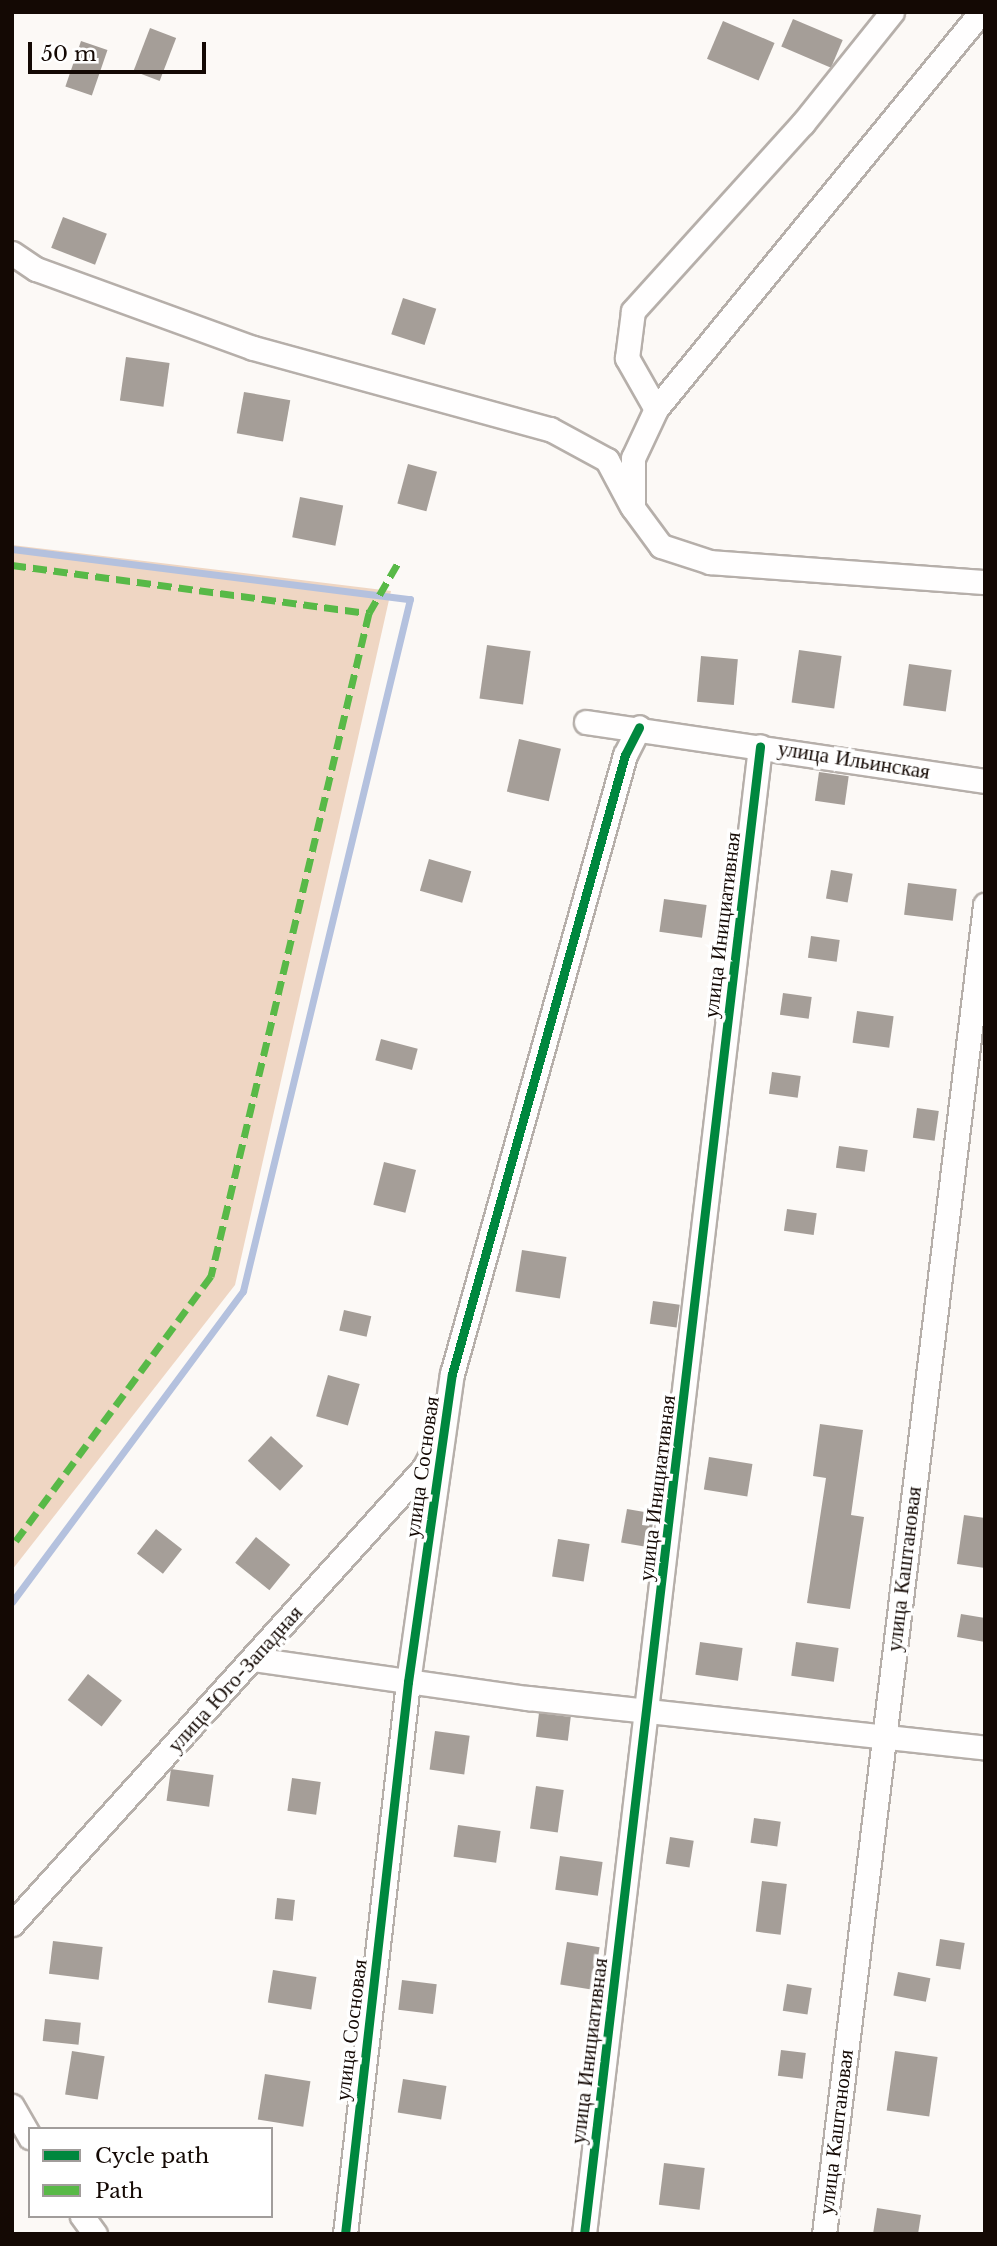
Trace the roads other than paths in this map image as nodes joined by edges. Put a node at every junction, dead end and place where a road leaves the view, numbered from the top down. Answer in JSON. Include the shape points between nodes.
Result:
{"nodes":[{"id":1,"x":892,"y":12,"type":"edge"},
{"id":2,"x":981,"y":12,"type":"edge"},
{"id":3,"x":12,"y":253,"type":"edge"},
{"id":4,"x":656,"y":409,"type":"junction"},
{"id":5,"x":633,"y":508,"type":"junction"},
{"id":6,"x":985,"y":582,"type":"edge"},
{"id":7,"x":586,"y":722,"type":"dead end"},
{"id":8,"x":639,"y":727,"type":"junction"},
{"id":9,"x":760,"y":746,"type":"junction"},
{"id":10,"x":985,"y":781,"type":"edge"},
{"id":11,"x":985,"y":905,"type":"edge"},
{"id":12,"x":446,"y":1425,"type":"junction"},
{"id":13,"x":253,"y":1659,"type":"junction"},
{"id":14,"x":408,"y":1682,"type":"junction"},
{"id":15,"x":649,"y":1708,"type":"junction"},
{"id":16,"x":884,"y":1736,"type":"junction"},
{"id":17,"x":985,"y":1748,"type":"edge"},
{"id":18,"x":12,"y":1924,"type":"edge"},
{"id":19,"x":83,"y":2218,"type":"edge"},
{"id":20,"x":95,"y":2234,"type":"edge"},
{"id":21,"x":345,"y":2234,"type":"edge"},
{"id":22,"x":584,"y":2234,"type":"edge"},
{"id":23,"x":824,"y":2234,"type":"edge"}],
"edges":[{"from":1,"to":4,"type":"street","via":[[803,123],[633,311],[627,358]]},
{"from":2,"to":4,"type":"street"},
{"from":3,"to":5,"type":"street","via":[[36,269],[253,348],[550,429],[607,460]]},
{"from":4,"to":5,"type":"street","via":[[633,458]]},
{"from":5,"to":6,"type":"street","via":[[661,547],[710,562]]},
{"from":7,"to":8,"type":"street","name":"улица Ильинская"},
{"from":8,"to":9,"type":"street","name":"улица Ильинская"},
{"from":8,"to":12,"type":"street","name":"улица Сосновая","via":[[625,755],[452,1374]]},
{"from":9,"to":10,"type":"street","name":"улица Ильинская"},
{"from":9,"to":15,"type":"street","name":"улица Инициативная"},
{"from":11,"to":16,"type":"street","name":"улица Каштановая"},
{"from":12,"to":13,"type":"street","name":"улица Юго-Западная","via":[[424,1468]]},
{"from":12,"to":14,"type":"street","name":"улица Сосновая"},
{"from":13,"to":14,"type":"street"},
{"from":13,"to":18,"type":"street","name":"улица Юго-Западная"},
{"from":14,"to":15,"type":"street"},
{"from":14,"to":21,"type":"street","name":"улица Сосновая"},
{"from":15,"to":16,"type":"street"},
{"from":15,"to":22,"type":"street","name":"улица Инициативная"},
{"from":16,"to":17,"type":"street"},
{"from":16,"to":23,"type":"street","name":"улица Каштановая"},
{"from":19,"to":20,"type":"street"}]}
